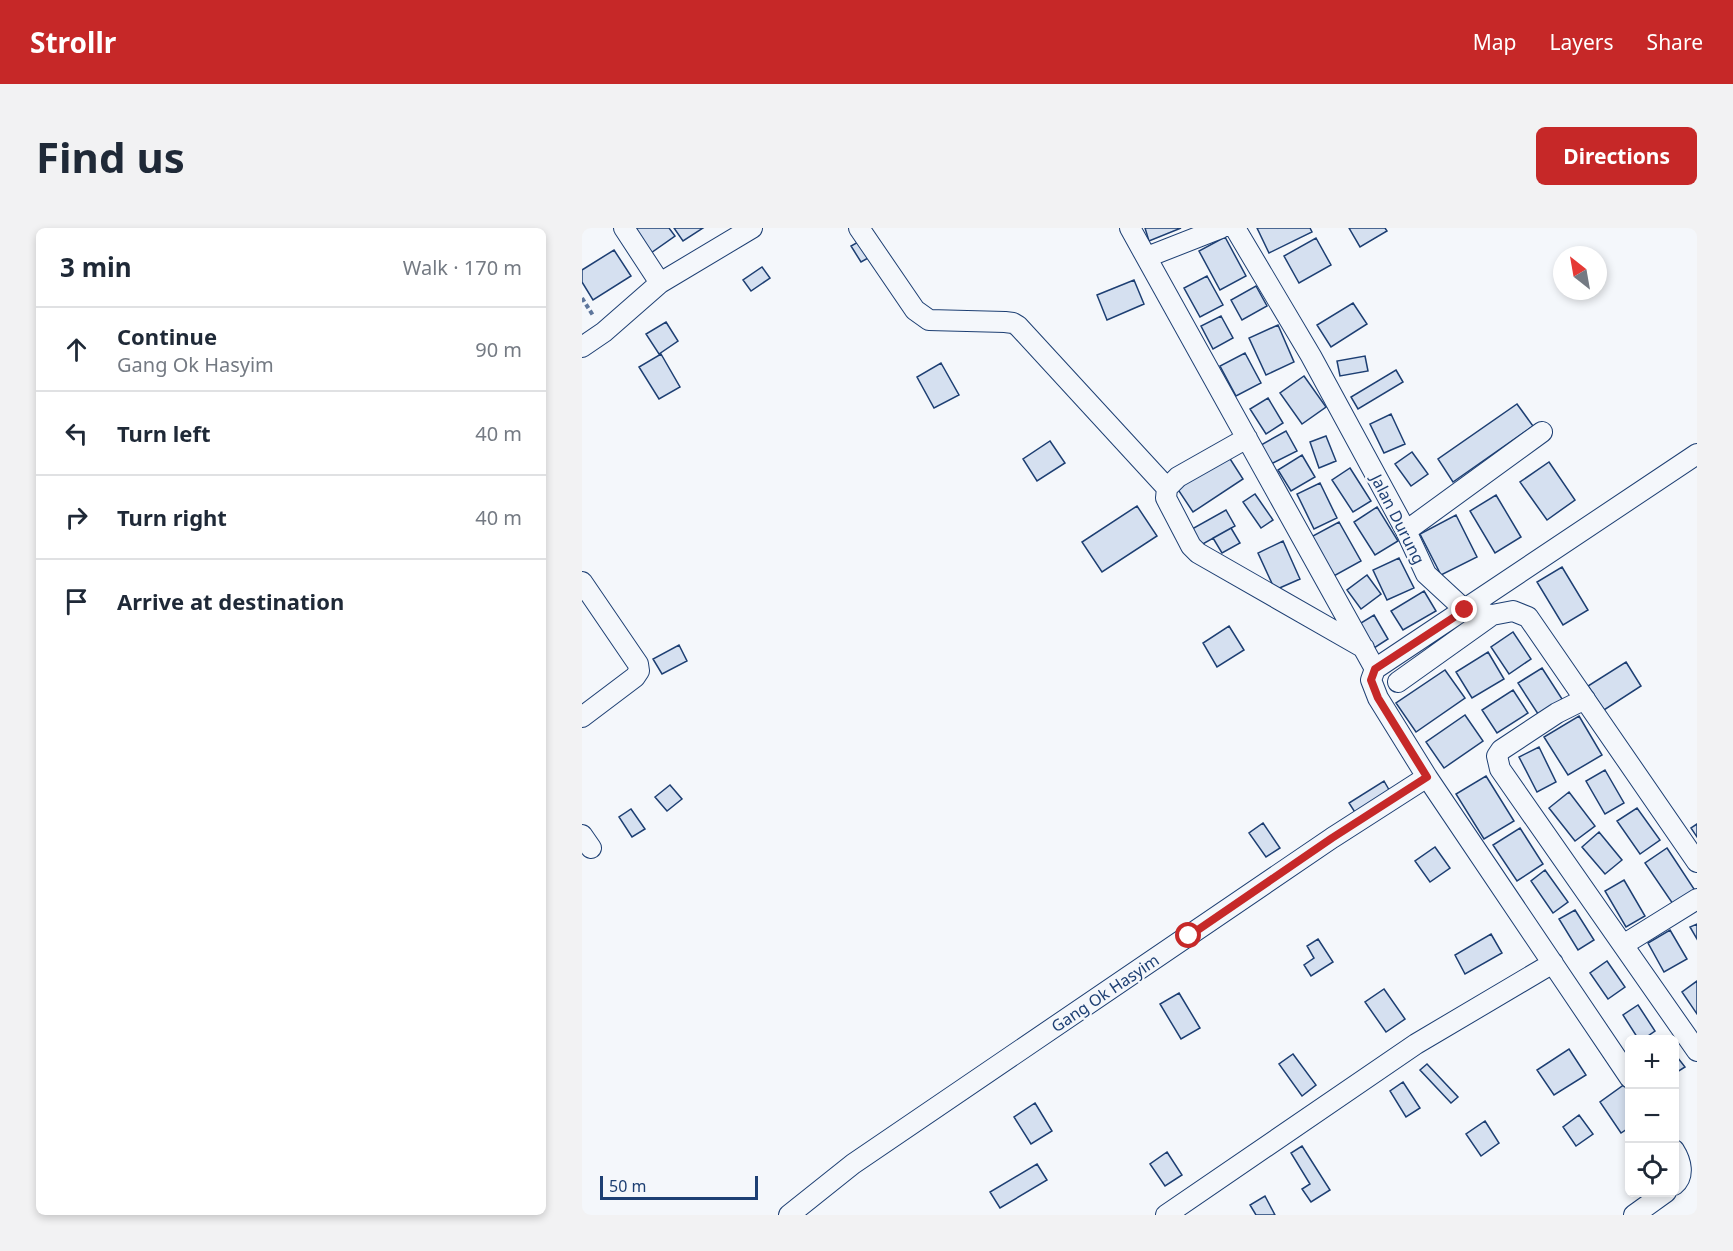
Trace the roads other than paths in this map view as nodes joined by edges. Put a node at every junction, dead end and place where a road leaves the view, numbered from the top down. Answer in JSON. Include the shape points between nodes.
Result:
{"nodes":[{"id":1,"x":624,"y":228,"type":"edge"},
{"id":2,"x":752,"y":228,"type":"edge"},
{"id":3,"x":859,"y":228,"type":"edge"},
{"id":4,"x":1130,"y":228,"type":"edge"},
{"id":5,"x":1221,"y":228,"type":"edge"},
{"id":6,"x":1235,"y":228,"type":"edge"},
{"id":7,"x":1147,"y":257,"type":"junction"},
{"id":8,"x":660,"y":283,"type":"junction"},
{"id":9,"x":582,"y":347,"type":"edge"},
{"id":10,"x":1542,"y":432,"type":"dead end"},
{"id":11,"x":1247,"y":438,"type":"junction"},
{"id":12,"x":1697,"y":454,"type":"edge"},
{"id":13,"x":1167,"y":488,"type":"junction"},
{"id":14,"x":1406,"y":531,"type":"junction"},
{"id":15,"x":582,"y":582,"type":"edge"},
{"id":16,"x":1465,"y":610,"type":"junction"},
{"id":17,"x":1492,"y":615,"type":"junction"},
{"id":18,"x":1364,"y":648,"type":"junction"},
{"id":19,"x":1375,"y":669,"type":"junction"},
{"id":20,"x":1398,"y":682,"type":"dead end"},
{"id":21,"x":1585,"y":699,"type":"junction"},
{"id":22,"x":582,"y":717,"type":"edge"},
{"id":23,"x":1427,"y":777,"type":"junction"},
{"id":24,"x":1697,"y":862,"type":"edge"},
{"id":25,"x":1697,"y":899,"type":"edge"},
{"id":26,"x":1623,"y":945,"type":"junction"},
{"id":27,"x":1553,"y":963,"type":"junction"},
{"id":28,"x":1697,"y":1051,"type":"edge"},
{"id":29,"x":1625,"y":1072,"type":"edge"},
{"id":30,"x":1679,"y":1157,"type":"edge"},
{"id":31,"x":1679,"y":1181,"type":"edge"},
{"id":32,"x":1659,"y":1197,"type":"edge"},
{"id":33,"x":789,"y":1215,"type":"edge"},
{"id":34,"x":1166,"y":1215,"type":"edge"},
{"id":35,"x":1634,"y":1215,"type":"edge"}],
"edges":[{"from":1,"to":8,"type":"street"},
{"from":2,"to":8,"type":"street"},
{"from":3,"to":13,"type":"street","via":[[915,310],[929,320],[1005,322],[1018,326]]},
{"from":4,"to":7,"type":"street"},
{"from":5,"to":7,"type":"street"},
{"from":6,"to":14,"type":"street","name":"Jalan Durung","via":[[1311,356]]},
{"from":7,"to":11,"type":"street"},
{"from":8,"to":9,"type":"street"},
{"from":10,"to":14,"type":"street"},
{"from":11,"to":13,"type":"street","via":[[1178,477]]},
{"from":11,"to":18,"type":"street"},
{"from":12,"to":16,"type":"street"},
{"from":13,"to":18,"type":"street","via":[[1166,498],[1198,553]]},
{"from":14,"to":16,"type":"street","name":"Jalan Durung","via":[[1426,574]]},
{"from":15,"to":22,"type":"street","via":[[639,671]]},
{"from":16,"to":17,"type":"street"},
{"from":16,"to":19,"type":"street"},
{"from":17,"to":20,"type":"street"},
{"from":17,"to":21,"type":"street","via":[[1513,611],[1528,617]]},
{"from":18,"to":19,"type":"street"},
{"from":19,"to":23,"type":"street","via":[[1371,680],[1378,698]]},
{"from":21,"to":24,"type":"street"},
{"from":21,"to":26,"type":"street","via":[[1557,713],[1497,756],[1500,769]]},
{"from":23,"to":27,"type":"street"},
{"from":23,"to":33,"type":"street","name":"Gang Ok Hasyim","via":[[853,1164]]},
{"from":25,"to":26,"type":"street"},
{"from":26,"to":28,"type":"street"},
{"from":27,"to":29,"type":"street"},
{"from":27,"to":34,"type":"street","via":[[1416,1044]]},
{"from":30,"to":31,"type":"street"},
{"from":32,"to":35,"type":"street"}]}
